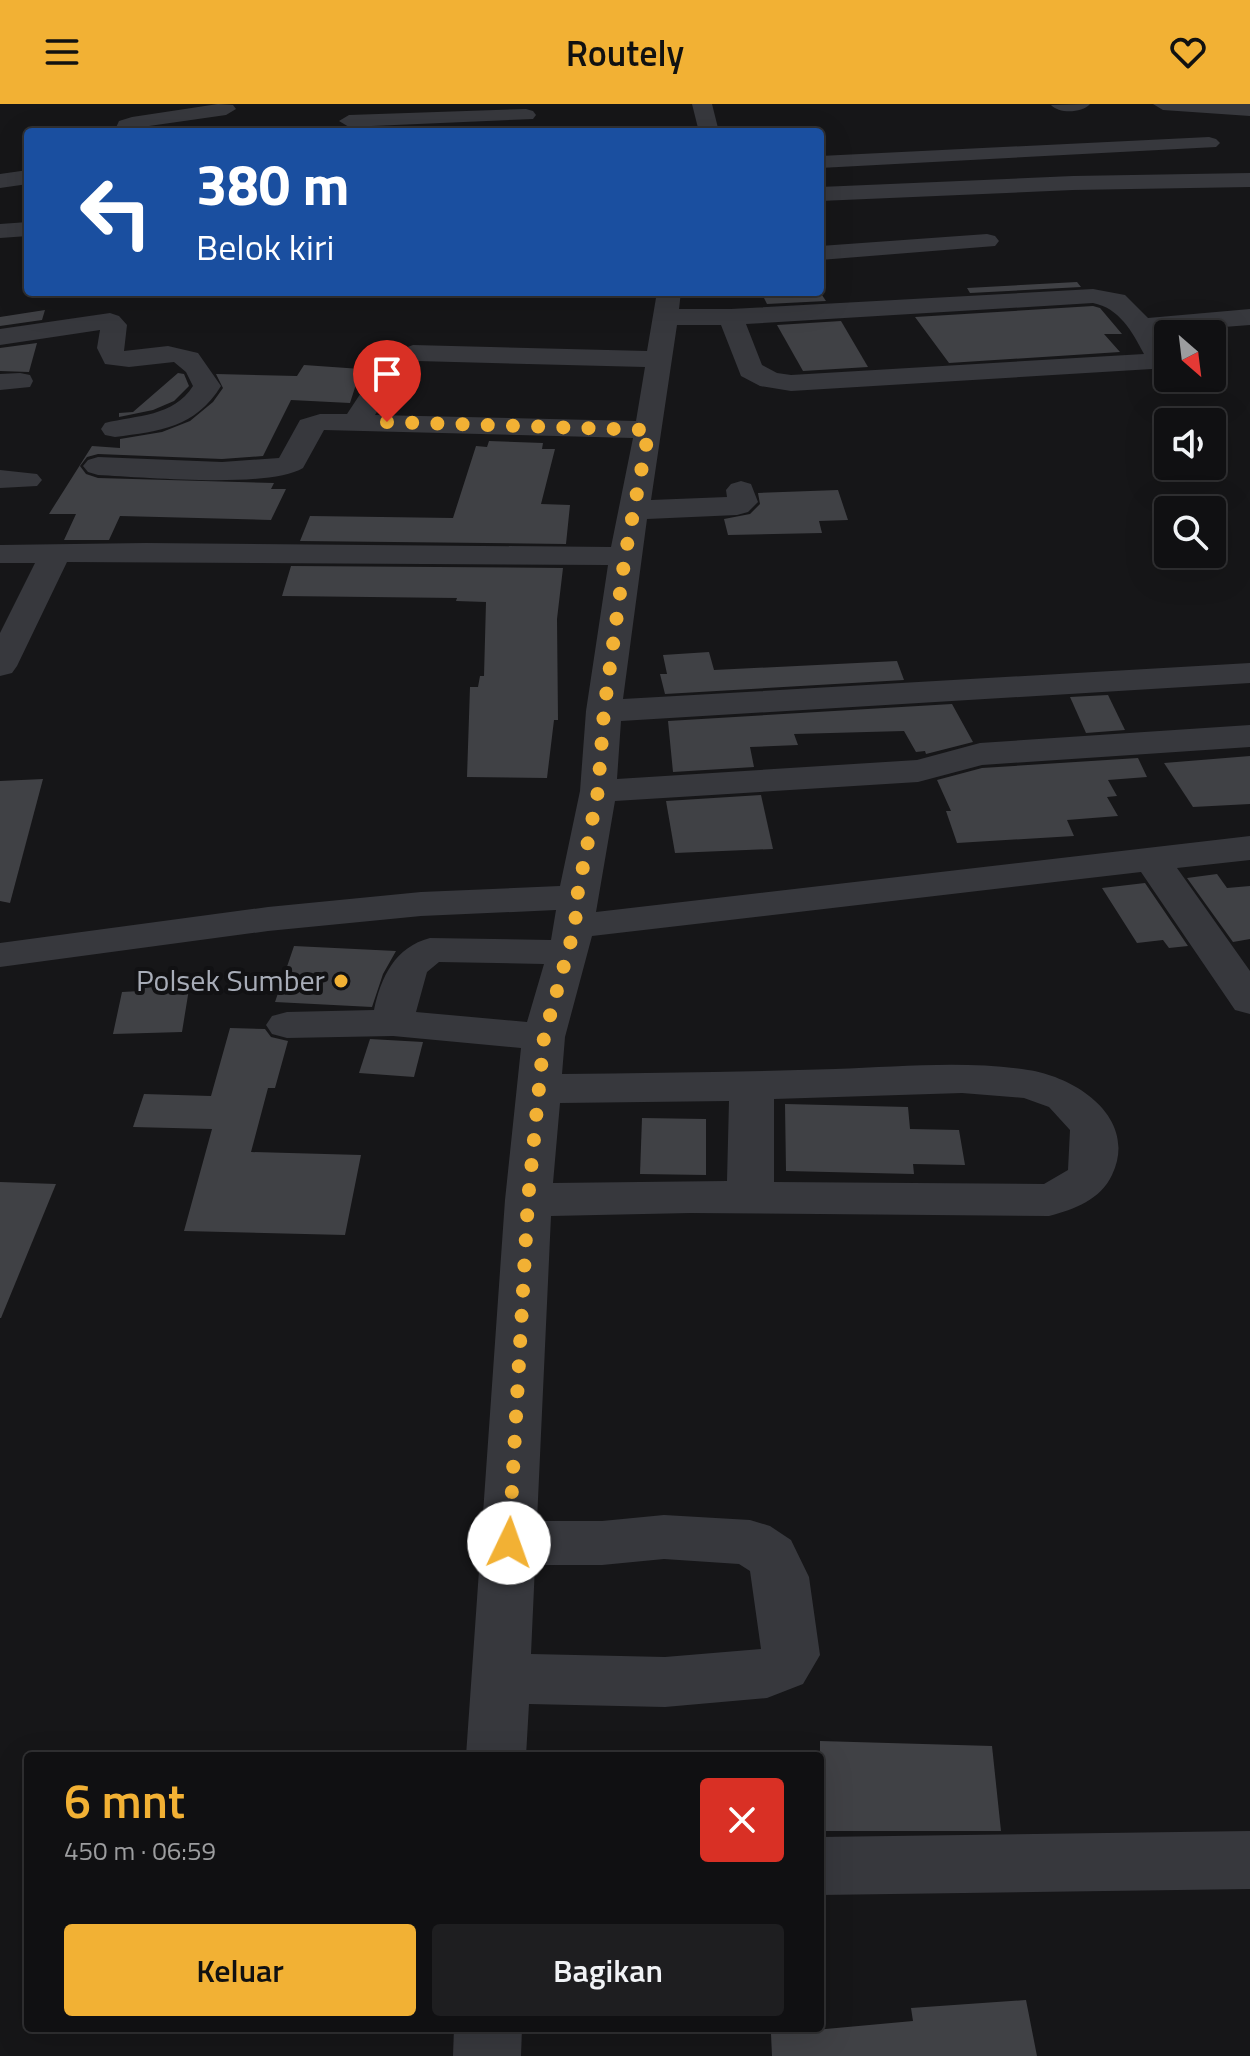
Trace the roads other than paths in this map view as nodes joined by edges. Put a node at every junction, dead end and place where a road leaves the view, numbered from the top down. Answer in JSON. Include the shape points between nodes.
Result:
{"nodes":[{"id":1,"x":331,"y":104,"type":"edge"},
{"id":2,"x":702,"y":104,"type":"edge"},
{"id":3,"x":1163,"y":104,"type":"edge"},
{"id":4,"x":226,"y":109,"type":"dead end"},
{"id":5,"x":1250,"y":110,"type":"edge"},
{"id":6,"x":526,"y":115,"type":"dead end"},
{"id":7,"x":447,"y":121,"type":"edge"},
{"id":8,"x":354,"y":127,"type":"edge"},
{"id":9,"x":125,"y":128,"type":"edge"},
{"id":10,"x":708,"y":128,"type":"edge"},
{"id":11,"x":1209,"y":143,"type":"dead end"},
{"id":12,"x":824,"y":162,"type":"edge"},
{"id":13,"x":24,"y":178,"type":"edge"},
{"id":14,"x":1250,"y":180,"type":"edge"},
{"id":15,"x":0,"y":181,"type":"edge"},
{"id":16,"x":824,"y":194,"type":"edge"},
{"id":17,"x":24,"y":229,"type":"edge"},
{"id":18,"x":0,"y":231,"type":"edge"},
{"id":19,"x":987,"y":241,"type":"dead end"},
{"id":20,"x":824,"y":253,"type":"edge"},
{"id":21,"x":667,"y":305,"type":"edge"},
{"id":22,"x":731,"y":317,"type":"junction"},
{"id":23,"x":1250,"y":317,"type":"edge"},
{"id":24,"x":1142,"y":326,"type":"junction"},
{"id":25,"x":0,"y":337,"type":"edge"},
{"id":26,"x":519,"y":356,"type":"junction"},
{"id":27,"x":659,"y":359,"type":"junction"},
{"id":28,"x":511,"y":402,"type":"junction"},
{"id":29,"x":357,"y":421,"type":"junction"},
{"id":30,"x":115,"y":429,"type":"dead end"},
{"id":31,"x":649,"y":430,"type":"junction"},
{"id":32,"x":98,"y":466,"type":"dead end"},
{"id":33,"x":741,"y":490,"type":"dead end"},
{"id":34,"x":634,"y":510,"type":"junction"},
{"id":35,"x":0,"y":554,"type":"edge"},
{"id":36,"x":55,"y":555,"type":"junction"},
{"id":37,"x":625,"y":556,"type":"junction"},
{"id":38,"x":0,"y":666,"type":"edge"},
{"id":39,"x":1250,"y":673,"type":"edge"},
{"id":40,"x":604,"y":711,"type":"junction"},
{"id":41,"x":1250,"y":736,"type":"edge"},
{"id":42,"x":598,"y":791,"type":"junction"},
{"id":43,"x":1250,"y":848,"type":"edge"},
{"id":44,"x":1151,"y":859,"type":"junction"},
{"id":45,"x":573,"y":925,"type":"junction"},
{"id":46,"x":0,"y":955,"type":"edge"},
{"id":47,"x":1250,"y":1001,"type":"edge"},
{"id":48,"x":393,"y":1023,"type":"junction"},
{"id":49,"x":287,"y":1025,"type":"dead end"},
{"id":50,"x":544,"y":1037,"type":"junction"},
{"id":51,"x":752,"y":1086,"type":"junction"},
{"id":52,"x":539,"y":1089,"type":"junction"},
{"id":53,"x":750,"y":1198,"type":"junction"},
{"id":54,"x":528,"y":1200,"type":"junction"},
{"id":55,"x":509,"y":1543,"type":"junction"},
{"id":56,"x":500,"y":1678,"type":"junction"},
{"id":57,"x":496,"y":1752,"type":"edge"},
{"id":58,"x":1250,"y":1860,"type":"edge"},
{"id":59,"x":824,"y":1866,"type":"edge"},
{"id":60,"x":488,"y":2032,"type":"edge"},
{"id":61,"x":487,"y":2056,"type":"edge"}],
"edges":[{"from":1,"to":8,"type":"street"},
{"from":2,"to":10,"type":"street"},
{"from":3,"to":5,"type":"street"},
{"from":4,"to":9,"type":"street","via":[[139,121]]},
{"from":6,"to":7,"type":"street"},
{"from":7,"to":8,"type":"street"},
{"from":11,"to":12,"type":"street"},
{"from":13,"to":15,"type":"street"},
{"from":14,"to":16,"type":"street"},
{"from":17,"to":18,"type":"street"},
{"from":19,"to":20,"type":"street"},
{"from":21,"to":22,"type":"street"},
{"from":21,"to":27,"type":"street"},
{"from":22,"to":24,"type":"street","via":[[1093,296],[1116,300]]},
{"from":22,"to":24,"type":"street","via":[[750,370],[791,383],[1152,361],[1158,356]]},
{"from":23,"to":24,"type":"street"},
{"from":25,"to":30,"type":"street","via":[[110,321],[114,358],[177,353],[190,357],[207,386],[197,400],[162,422]]},
{"from":26,"to":27,"type":"street"},
{"from":26,"to":28,"type":"street"},
{"from":26,"to":29,"type":"street","via":[[402,356]]},
{"from":27,"to":31,"type":"street"},
{"from":28,"to":29,"type":"street"},
{"from":28,"to":31,"type":"street"},
{"from":29,"to":32,"type":"street","via":[[310,426],[286,466],[222,471]]},
{"from":31,"to":34,"type":"street"},
{"from":33,"to":34,"type":"street","via":[[743,502],[737,506]]},
{"from":34,"to":37,"type":"street"},
{"from":35,"to":36,"type":"street"},
{"from":36,"to":37,"type":"street"},
{"from":36,"to":38,"type":"street"},
{"from":37,"to":40,"type":"street"},
{"from":39,"to":40,"type":"street"},
{"from":40,"to":42,"type":"street"},
{"from":41,"to":42,"type":"street","via":[[980,754],[918,771]]},
{"from":42,"to":45,"type":"street"},
{"from":43,"to":44,"type":"street"},
{"from":44,"to":45,"type":"street"},
{"from":44,"to":47,"type":"street"},
{"from":45,"to":46,"type":"street","via":[[421,904]]},
{"from":45,"to":48,"type":"street","via":[[430,950],[415,958],[403,973]]},
{"from":45,"to":50,"type":"street"},
{"from":48,"to":49,"type":"street"},
{"from":48,"to":50,"type":"street"},
{"from":50,"to":52,"type":"street"},
{"from":51,"to":52,"type":"street"},
{"from":51,"to":53,"type":"street"},
{"from":51,"to":53,"type":"street","via":[[962,1079],[1029,1084],[1065,1097],[1093,1126],[1094,1165],[1080,1188],[1049,1200]]},
{"from":52,"to":54,"type":"street"},
{"from":53,"to":54,"type":"street"},
{"from":54,"to":55,"type":"street"},
{"from":55,"to":56,"type":"street"},
{"from":55,"to":56,"type":"street","via":[[664,1537],[750,1542],[771,1556],[781,1577],[791,1655],[767,1673],[665,1682]]},
{"from":56,"to":57,"type":"street"},
{"from":58,"to":59,"type":"street"},
{"from":60,"to":61,"type":"street"}]}
